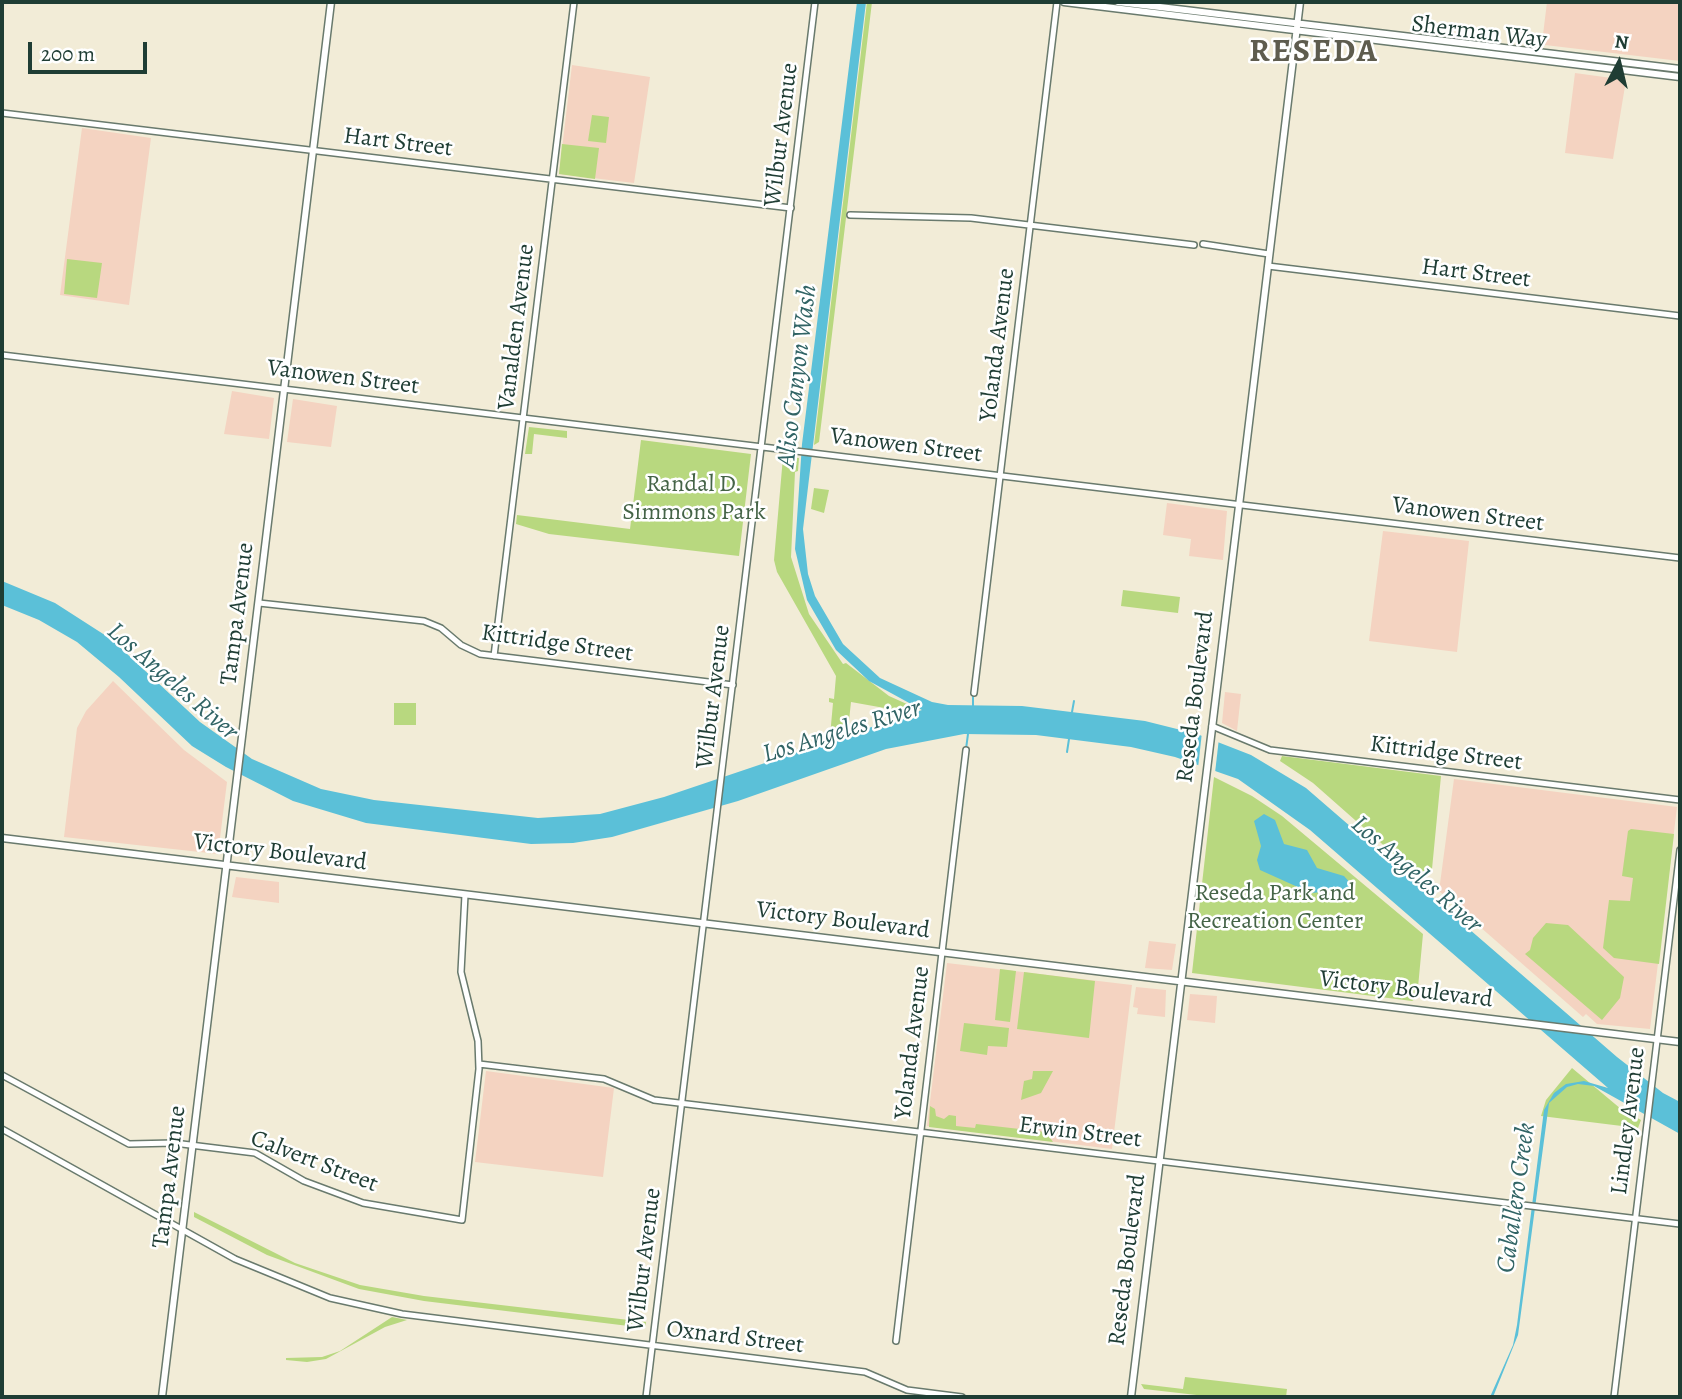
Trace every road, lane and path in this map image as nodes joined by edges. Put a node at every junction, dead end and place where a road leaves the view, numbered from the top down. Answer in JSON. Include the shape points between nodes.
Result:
{"nodes":[{"id":1,"x":331,"y":2,"type":"edge"},
{"id":2,"x":574,"y":2,"type":"edge"},
{"id":3,"x":815,"y":2,"type":"edge"},
{"id":4,"x":1058,"y":2,"type":"edge"},
{"id":5,"x":1064,"y":2,"type":"edge"},
{"id":6,"x":1118,"y":2,"type":"edge"},
{"id":7,"x":1300,"y":2,"type":"edge"},
{"id":8,"x":1226,"y":18,"type":"junction"},
{"id":9,"x":1297,"y":27,"type":"junction"},
{"id":10,"x":1680,"y":69,"type":"edge"},
{"id":11,"x":1680,"y":77,"type":"edge"},
{"id":12,"x":2,"y":113,"type":"edge"},
{"id":13,"x":313,"y":150,"type":"junction"},
{"id":14,"x":552,"y":179,"type":"junction"},
{"id":15,"x":790,"y":208,"type":"junction"},
{"id":16,"x":850,"y":215,"type":"dead end"},
{"id":17,"x":1030,"y":225,"type":"junction"},
{"id":18,"x":1194,"y":245,"type":"dead end"},
{"id":19,"x":1202,"y":246,"type":"dead end"},
{"id":20,"x":1269,"y":254,"type":"junction"},
{"id":21,"x":1268,"y":266,"type":"junction"},
{"id":22,"x":1680,"y":316,"type":"edge"},
{"id":23,"x":2,"y":355,"type":"edge"},
{"id":24,"x":285,"y":389,"type":"junction"},
{"id":25,"x":523,"y":418,"type":"junction"},
{"id":26,"x":762,"y":447,"type":"junction"},
{"id":27,"x":1000,"y":476,"type":"junction"},
{"id":28,"x":1239,"y":505,"type":"junction"},
{"id":29,"x":1680,"y":558,"type":"edge"},
{"id":30,"x":259,"y":603,"type":"junction"},
{"id":31,"x":495,"y":656,"type":"junction"},
{"id":32,"x":733,"y":685,"type":"junction"},
{"id":33,"x":974,"y":693,"type":"dead end"},
{"id":34,"x":1211,"y":729,"type":"junction"},
{"id":35,"x":967,"y":750,"type":"dead end"},
{"id":36,"x":1680,"y":800,"type":"edge"},
{"id":37,"x":2,"y":838,"type":"edge"},
{"id":38,"x":1680,"y":850,"type":"edge"},
{"id":39,"x":227,"y":866,"type":"junction"},
{"id":40,"x":465,"y":895,"type":"junction"},
{"id":41,"x":704,"y":923,"type":"junction"},
{"id":42,"x":942,"y":953,"type":"junction"},
{"id":43,"x":1181,"y":981,"type":"junction"},
{"id":44,"x":1657,"y":1040,"type":"junction"},
{"id":45,"x":1680,"y":1042,"type":"edge"},
{"id":46,"x":479,"y":1064,"type":"junction"},
{"id":47,"x":2,"y":1075,"type":"edge"},
{"id":48,"x":682,"y":1103,"type":"junction"},
{"id":49,"x":2,"y":1129,"type":"edge"},
{"id":50,"x":920,"y":1131,"type":"junction"},
{"id":51,"x":193,"y":1145,"type":"junction"},
{"id":52,"x":1159,"y":1160,"type":"junction"},
{"id":53,"x":1635,"y":1218,"type":"junction"},
{"id":54,"x":1680,"y":1224,"type":"edge"},
{"id":55,"x":183,"y":1230,"type":"junction"},
{"id":56,"x":896,"y":1341,"type":"dead end"},
{"id":57,"x":653,"y":1345,"type":"junction"},
{"id":58,"x":162,"y":1397,"type":"edge"},
{"id":59,"x":646,"y":1397,"type":"edge"},
{"id":60,"x":962,"y":1397,"type":"edge"},
{"id":61,"x":1130,"y":1397,"type":"edge"},
{"id":62,"x":1614,"y":1397,"type":"edge"}],
"edges":[{"from":1,"to":13,"type":"main road","name":"Tampa Avenue"},
{"from":2,"to":14,"type":"street","name":"Vanalden Avenue"},
{"from":3,"to":15,"type":"street","name":"Wilbur Avenue"},
{"from":4,"to":17,"type":"street","name":"Yolanda Avenue"},
{"from":5,"to":8,"type":"main road","name":"Sherman Way"},
{"from":6,"to":8,"type":"main road","name":"Sherman Way"},
{"from":7,"to":9,"type":"main road","name":"Reseda Boulevard"},
{"from":8,"to":9,"type":"main road","name":"Sherman Way"},
{"from":9,"to":10,"type":"main road","name":"Sherman Way"},
{"from":9,"to":11,"type":"main road","name":"Sherman Way"},
{"from":9,"to":20,"type":"main road","name":"Reseda Boulevard"},
{"from":12,"to":13,"type":"street","name":"Hart Street"},
{"from":13,"to":14,"type":"street","name":"Hart Street"},
{"from":13,"to":24,"type":"main road","name":"Tampa Avenue"},
{"from":14,"to":15,"type":"street","name":"Hart Street"},
{"from":14,"to":25,"type":"street","name":"Vanalden Avenue"},
{"from":15,"to":26,"type":"street","name":"Wilbur Avenue"},
{"from":16,"to":17,"type":"street","via":[[971,218]]},
{"from":17,"to":18,"type":"street"},
{"from":17,"to":27,"type":"street","name":"Yolanda Avenue"},
{"from":19,"to":20,"type":"street"},
{"from":20,"to":21,"type":"main road","name":"Reseda Boulevard"},
{"from":21,"to":22,"type":"street","name":"Hart Street"},
{"from":21,"to":28,"type":"main road","name":"Reseda Boulevard"},
{"from":23,"to":24,"type":"street","name":"Vanowen Street"},
{"from":24,"to":25,"type":"street","name":"Vanowen Street"},
{"from":24,"to":30,"type":"main road","name":"Tampa Avenue"},
{"from":25,"to":26,"type":"street","name":"Vanowen Street"},
{"from":25,"to":31,"type":"street","name":"Vanalden Avenue"},
{"from":26,"to":27,"type":"street","name":"Vanowen Street"},
{"from":26,"to":32,"type":"street","name":"Wilbur Avenue"},
{"from":27,"to":28,"type":"street","name":"Vanowen Street"},
{"from":27,"to":33,"type":"street","name":"Yolanda Avenue"},
{"from":28,"to":29,"type":"street","name":"Vanowen Street"},
{"from":28,"to":34,"type":"main road","name":"Reseda Boulevard"},
{"from":30,"to":31,"type":"street","name":"Kittridge Street","via":[[425,621],[471,651]]},
{"from":30,"to":39,"type":"main road","name":"Tampa Avenue"},
{"from":31,"to":32,"type":"street","name":"Kittridge Street"},
{"from":32,"to":41,"type":"street","name":"Wilbur Avenue"},
{"from":34,"to":36,"type":"street","name":"Kittridge Street","via":[[1277,751]]},
{"from":34,"to":43,"type":"main road","name":"Reseda Boulevard"},
{"from":35,"to":42,"type":"street","name":"Yolanda Avenue"},
{"from":37,"to":39,"type":"main road","name":"Victory Boulevard"},
{"from":38,"to":44,"type":"street","name":"Lindley Avenue"},
{"from":39,"to":40,"type":"main road","name":"Victory Boulevard"},
{"from":39,"to":51,"type":"main road","name":"Tampa Avenue"},
{"from":40,"to":41,"type":"main road","name":"Victory Boulevard"},
{"from":40,"to":46,"type":"street","via":[[461,972]]},
{"from":41,"to":42,"type":"main road","name":"Victory Boulevard"},
{"from":41,"to":48,"type":"street","name":"Wilbur Avenue"},
{"from":42,"to":43,"type":"main road","name":"Victory Boulevard"},
{"from":42,"to":50,"type":"street","name":"Yolanda Avenue"},
{"from":43,"to":44,"type":"main road","name":"Victory Boulevard"},
{"from":43,"to":52,"type":"main road","name":"Reseda Boulevard"},
{"from":44,"to":45,"type":"main road","name":"Victory Boulevard"},
{"from":44,"to":53,"type":"street","name":"Lindley Avenue"},
{"from":46,"to":48,"type":"street","name":"Erwin Street","via":[[604,1079],[649,1099]]},
{"from":46,"to":51,"type":"street","name":"Calvert Street","via":[[462,1220],[363,1203],[304,1181],[255,1153]]},
{"from":47,"to":51,"type":"street","name":"Calvert Street","via":[[121,1141]]},
{"from":48,"to":50,"type":"street","name":"Erwin Street"},
{"from":48,"to":57,"type":"street","name":"Wilbur Avenue"},
{"from":49,"to":55,"type":"street","name":"Oxnard Street"},
{"from":50,"to":52,"type":"street","name":"Erwin Street"},
{"from":50,"to":56,"type":"street","name":"Yolanda Avenue"},
{"from":51,"to":55,"type":"main road","name":"Tampa Avenue"},
{"from":52,"to":53,"type":"street","name":"Erwin Street"},
{"from":52,"to":61,"type":"main road","name":"Reseda Boulevard"},
{"from":53,"to":54,"type":"street","name":"Erwin Street"},
{"from":53,"to":62,"type":"street","name":"Lindley Avenue"},
{"from":55,"to":57,"type":"street","name":"Oxnard Street","via":[[234,1259],[308,1291],[366,1307]]},
{"from":55,"to":58,"type":"main road","name":"Tampa Avenue"},
{"from":57,"to":59,"type":"street","name":"Wilbur Avenue"},
{"from":57,"to":60,"type":"street","name":"Oxnard Street","via":[[868,1372],[907,1391]]}]}
